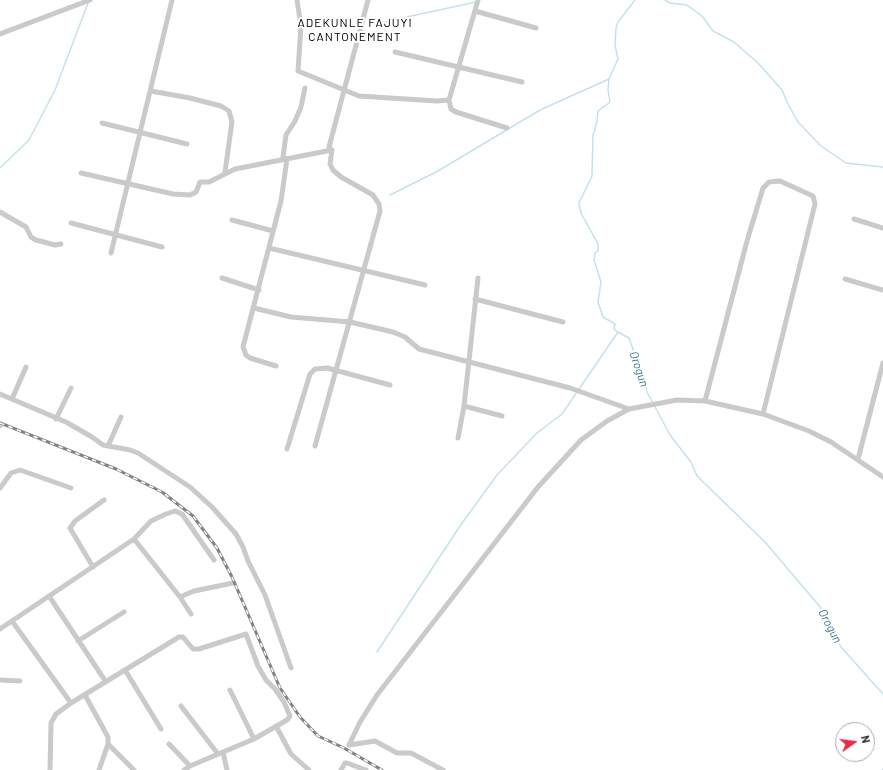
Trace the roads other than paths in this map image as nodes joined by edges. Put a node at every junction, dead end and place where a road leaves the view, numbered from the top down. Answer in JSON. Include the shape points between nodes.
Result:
{"nodes":[{"id":1,"x":90,"y":0,"type":"edge"},
{"id":2,"x":172,"y":0,"type":"edge"},
{"id":3,"x":297,"y":0,"type":"edge"},
{"id":4,"x":368,"y":0,"type":"edge"},
{"id":5,"x":478,"y":0,"type":"edge"},
{"id":6,"x":475,"y":11,"type":"junction"},
{"id":7,"x":536,"y":28,"type":"dead end"},
{"id":8,"x":0,"y":34,"type":"edge"},
{"id":9,"x":395,"y":52,"type":"dead end"},
{"id":10,"x":459,"y":66,"type":"junction"},
{"id":11,"x":522,"y":82,"type":"dead end"},
{"id":12,"x":305,"y":88,"type":"dead end"},
{"id":13,"x":344,"y":90,"type":"junction"},
{"id":14,"x":151,"y":91,"type":"junction"},
{"id":15,"x":450,"y":100,"type":"junction"},
{"id":16,"x":102,"y":123,"type":"dead end"},
{"id":17,"x":507,"y":128,"type":"dead end"},
{"id":18,"x":141,"y":133,"type":"junction"},
{"id":19,"x":187,"y":144,"type":"dead end"},
{"id":20,"x":332,"y":150,"type":"junction"},
{"id":21,"x":287,"y":159,"type":"junction"},
{"id":22,"x":225,"y":172,"type":"junction"},
{"id":23,"x":81,"y":173,"type":"dead end"},
{"id":24,"x":129,"y":184,"type":"junction"},
{"id":25,"x":0,"y":212,"type":"edge"},
{"id":26,"x":854,"y":219,"type":"dead end"},
{"id":27,"x":232,"y":220,"type":"dead end"},
{"id":28,"x":71,"y":223,"type":"dead end"},
{"id":29,"x":883,"y":228,"type":"edge"},
{"id":30,"x":273,"y":231,"type":"junction"},
{"id":31,"x":116,"y":235,"type":"junction"},
{"id":32,"x":62,"y":244,"type":"dead end"},
{"id":33,"x":162,"y":247,"type":"dead end"},
{"id":34,"x":269,"y":248,"type":"junction"},
{"id":35,"x":111,"y":253,"type":"dead end"},
{"id":36,"x":364,"y":270,"type":"junction"},
{"id":37,"x":222,"y":278,"type":"dead end"},
{"id":38,"x":478,"y":278,"type":"dead end"},
{"id":39,"x":845,"y":279,"type":"dead end"},
{"id":40,"x":425,"y":285,"type":"dead end"},
{"id":41,"x":259,"y":290,"type":"junction"},
{"id":42,"x":883,"y":290,"type":"edge"},
{"id":43,"x":475,"y":299,"type":"junction"},
{"id":44,"x":254,"y":308,"type":"junction"},
{"id":45,"x":350,"y":322,"type":"junction"},
{"id":46,"x":562,"y":322,"type":"dead end"},
{"id":47,"x":468,"y":361,"type":"junction"},
{"id":48,"x":883,"y":363,"type":"edge"},
{"id":49,"x":276,"y":366,"type":"dead end"},
{"id":50,"x":26,"y":367,"type":"dead end"},
{"id":51,"x":337,"y":370,"type":"junction"},
{"id":52,"x":390,"y":385,"type":"dead end"},
{"id":53,"x":70,"y":388,"type":"dead end"},
{"id":54,"x":0,"y":394,"type":"edge"},
{"id":55,"x":12,"y":399,"type":"junction"},
{"id":56,"x":705,"y":401,"type":"junction"},
{"id":57,"x":464,"y":406,"type":"junction"},
{"id":58,"x":629,"y":409,"type":"junction"},
{"id":59,"x":763,"y":414,"type":"junction"},
{"id":60,"x":502,"y":416,"type":"dead end"},
{"id":61,"x":121,"y":417,"type":"dead end"},
{"id":62,"x":56,"y":419,"type":"junction"},
{"id":63,"x":458,"y":438,"type":"dead end"},
{"id":64,"x":108,"y":446,"type":"junction"},
{"id":65,"x":315,"y":446,"type":"dead end"},
{"id":66,"x":287,"y":449,"type":"dead end"},
{"id":67,"x":858,"y":459,"type":"junction"},
{"id":68,"x":883,"y":477,"type":"edge"},
{"id":69,"x":0,"y":488,"type":"edge"},
{"id":70,"x":71,"y":488,"type":"dead end"},
{"id":71,"x":104,"y":500,"type":"dead end"},
{"id":72,"x":134,"y":539,"type":"junction"},
{"id":73,"x":214,"y":560,"type":"dead end"},
{"id":74,"x":93,"y":567,"type":"junction"},
{"id":75,"x":233,"y":583,"type":"dead end"},
{"id":76,"x":49,"y":596,"type":"junction"},
{"id":77,"x":180,"y":597,"type":"junction"},
{"id":78,"x":124,"y":612,"type":"dead end"},
{"id":79,"x":191,"y":614,"type":"dead end"},
{"id":80,"x":12,"y":620,"type":"junction"},
{"id":81,"x":0,"y":629,"type":"edge"},
{"id":82,"x":78,"y":641,"type":"junction"},
{"id":83,"x":291,"y":668,"type":"dead end"},
{"id":84,"x":125,"y":670,"type":"junction"},
{"id":85,"x":0,"y":680,"type":"edge"},
{"id":86,"x":20,"y":680,"type":"dead end"},
{"id":87,"x":106,"y":682,"type":"junction"},
{"id":88,"x":230,"y":690,"type":"dead end"},
{"id":89,"x":85,"y":695,"type":"junction"},
{"id":90,"x":71,"y":703,"type":"junction"},
{"id":91,"x":181,"y":706,"type":"dead end"},
{"id":92,"x":276,"y":726,"type":"junction"},
{"id":93,"x":161,"y":729,"type":"dead end"},
{"id":94,"x":254,"y":739,"type":"junction"},
{"id":95,"x":108,"y":744,"type":"junction"},
{"id":96,"x":169,"y":744,"type":"dead end"},
{"id":97,"x":221,"y":753,"type":"junction"},
{"id":98,"x":190,"y":766,"type":"junction"},
{"id":99,"x":50,"y":770,"type":"edge"},
{"id":100,"x":99,"y":770,"type":"edge"},
{"id":101,"x":134,"y":770,"type":"edge"},
{"id":102,"x":184,"y":770,"type":"edge"},
{"id":103,"x":227,"y":770,"type":"edge"},
{"id":104,"x":309,"y":770,"type":"edge"},
{"id":105,"x":341,"y":770,"type":"edge"},
{"id":106,"x":366,"y":770,"type":"edge"},
{"id":107,"x":443,"y":770,"type":"edge"}],
"edges":[{"from":1,"to":8,"type":"street"},
{"from":2,"to":14,"type":"street"},
{"from":3,"to":13,"type":"street","via":[[301,26],[298,71]]},
{"from":4,"to":13,"type":"street"},
{"from":5,"to":6,"type":"street"},
{"from":6,"to":7,"type":"street"},
{"from":6,"to":10,"type":"street"},
{"from":9,"to":10,"type":"street"},
{"from":10,"to":11,"type":"street"},
{"from":10,"to":15,"type":"street"},
{"from":12,"to":21,"type":"street","via":[[301,107],[286,135],[283,157]]},
{"from":13,"to":15,"type":"street","via":[[359,96]]},
{"from":13,"to":20,"type":"street","via":[[329,147]]},
{"from":14,"to":18,"type":"street"},
{"from":14,"to":22,"type":"street","via":[[190,98],[221,106],[229,111],[232,122]]},
{"from":15,"to":17,"type":"street","via":[[451,109],[456,112]]},
{"from":16,"to":18,"type":"street"},
{"from":18,"to":19,"type":"street"},
{"from":18,"to":24,"type":"street"},
{"from":20,"to":21,"type":"street"},
{"from":20,"to":36,"type":"street","via":[[330,164],[333,170],[373,195],[379,204],[380,211]]},
{"from":21,"to":22,"type":"street"},
{"from":21,"to":30,"type":"street"},
{"from":22,"to":24,"type":"street","via":[[210,182],[200,182],[196,192],[190,195],[173,194]]},
{"from":23,"to":24,"type":"street"},
{"from":24,"to":31,"type":"street"},
{"from":25,"to":32,"type":"street","via":[[26,227],[36,240],[54,245]]},
{"from":26,"to":29,"type":"street"},
{"from":27,"to":30,"type":"street"},
{"from":28,"to":31,"type":"street"},
{"from":30,"to":34,"type":"street"},
{"from":31,"to":33,"type":"street"},
{"from":31,"to":35,"type":"street"},
{"from":34,"to":36,"type":"street"},
{"from":34,"to":41,"type":"street"},
{"from":36,"to":40,"type":"street"},
{"from":36,"to":45,"type":"street"},
{"from":37,"to":41,"type":"street"},
{"from":38,"to":43,"type":"street"},
{"from":39,"to":42,"type":"street"},
{"from":41,"to":44,"type":"street"},
{"from":43,"to":46,"type":"street"},
{"from":43,"to":47,"type":"street"},
{"from":44,"to":45,"type":"street","via":[[291,317]]},
{"from":44,"to":49,"type":"street","via":[[244,351],[250,358]]},
{"from":45,"to":47,"type":"street","via":[[393,332],[405,337],[419,349]]},
{"from":45,"to":51,"type":"street"},
{"from":47,"to":57,"type":"street"},
{"from":47,"to":58,"type":"street","via":[[570,388]]},
{"from":48,"to":67,"type":"street"},
{"from":50,"to":55,"type":"street"},
{"from":51,"to":52,"type":"street"},
{"from":51,"to":65,"type":"street"},
{"from":51,"to":66,"type":"street","via":[[320,368],[310,374]]},
{"from":53,"to":62,"type":"street"},
{"from":54,"to":55,"type":"street"},
{"from":55,"to":62,"type":"street"},
{"from":56,"to":58,"type":"street","via":[[677,400]]},
{"from":56,"to":59,"type":"street"},
{"from":56,"to":59,"type":"street","via":[[763,188],[769,182],[780,181],[813,196],[815,204]]},
{"from":57,"to":60,"type":"street"},
{"from":57,"to":63,"type":"street"},
{"from":58,"to":107,"type":"street","via":[[580,440],[538,487],[377,695],[348,745],[375,741],[397,753],[411,753]]},
{"from":59,"to":67,"type":"street","via":[[809,431]]},
{"from":61,"to":64,"type":"street"},
{"from":62,"to":64,"type":"street"},
{"from":64,"to":83,"type":"street","via":[[130,450],[159,466],[190,487],[230,526],[266,594]]},
{"from":67,"to":68,"type":"street"},
{"from":69,"to":70,"type":"street","via":[[13,471],[20,470]]},
{"from":71,"to":74,"type":"street","via":[[75,521],[70,528]]},
{"from":72,"to":73,"type":"street","via":[[151,521],[177,512],[182,514]]},
{"from":72,"to":74,"type":"street"},
{"from":72,"to":77,"type":"street"},
{"from":74,"to":76,"type":"street"},
{"from":75,"to":77,"type":"street","via":[[194,591]]},
{"from":76,"to":80,"type":"street"},
{"from":76,"to":82,"type":"street"},
{"from":77,"to":79,"type":"street"},
{"from":78,"to":82,"type":"street"},
{"from":80,"to":81,"type":"street"},
{"from":80,"to":90,"type":"street"},
{"from":82,"to":87,"type":"street"},
{"from":84,"to":87,"type":"street"},
{"from":84,"to":92,"type":"street","via":[[179,637],[183,637],[193,648],[199,649],[245,633],[263,675],[288,710],[290,716]]},
{"from":84,"to":93,"type":"street"},
{"from":85,"to":86,"type":"street"},
{"from":87,"to":89,"type":"street"},
{"from":88,"to":94,"type":"street"},
{"from":89,"to":90,"type":"street"},
{"from":89,"to":95,"type":"street","via":[[107,735]]},
{"from":90,"to":99,"type":"street","via":[[56,714],[51,723]]},
{"from":91,"to":97,"type":"street"},
{"from":92,"to":94,"type":"street"},
{"from":92,"to":104,"type":"street","via":[[291,754]]},
{"from":94,"to":97,"type":"street"},
{"from":95,"to":100,"type":"street"},
{"from":95,"to":101,"type":"street"},
{"from":96,"to":98,"type":"street"},
{"from":97,"to":98,"type":"street"},
{"from":97,"to":103,"type":"street"},
{"from":98,"to":102,"type":"street"},
{"from":105,"to":106,"type":"street","via":[[347,763]]}]}
